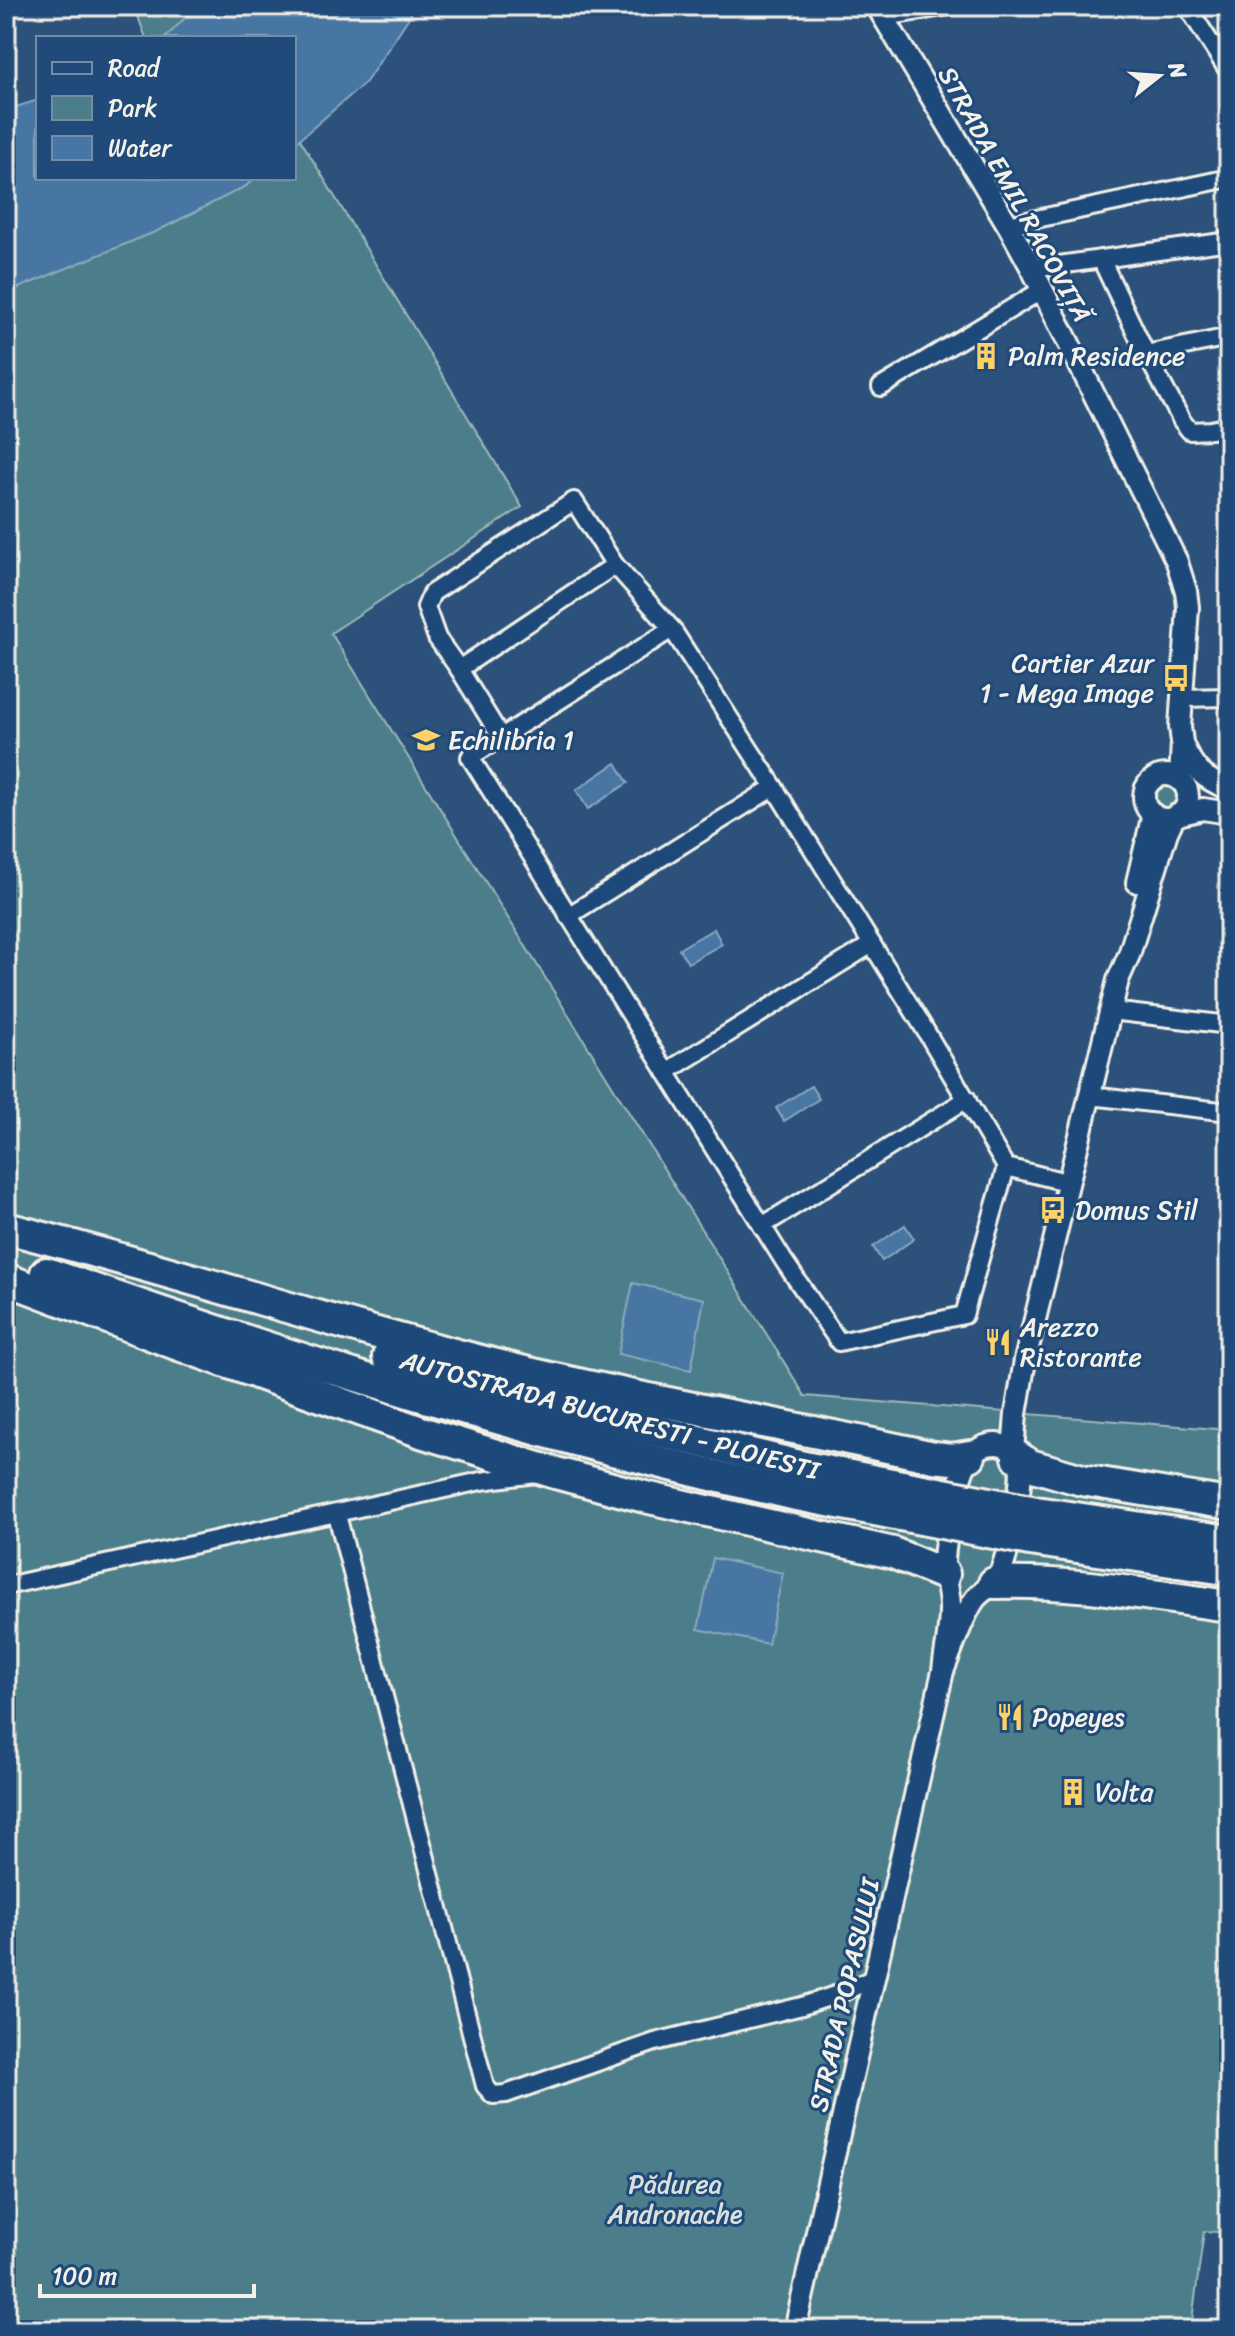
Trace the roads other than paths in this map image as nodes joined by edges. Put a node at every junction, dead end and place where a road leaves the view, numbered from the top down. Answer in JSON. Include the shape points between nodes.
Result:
{"nodes":[{"id":1,"x":949,"y":6,"type":"edge"},
{"id":2,"x":1187,"y":6,"type":"edge"},
{"id":3,"x":881,"y":12,"type":"edge"},
{"id":4,"x":1229,"y":72,"type":"edge"},
{"id":5,"x":1229,"y":178,"type":"edge"},
{"id":6,"x":1008,"y":225,"type":"junction"},
{"id":7,"x":1229,"y":241,"type":"edge"},
{"id":8,"x":1101,"y":259,"type":"junction"},
{"id":9,"x":1031,"y":267,"type":"junction"},
{"id":10,"x":1042,"y":290,"type":"junction"},
{"id":11,"x":1229,"y":337,"type":"edge"},
{"id":12,"x":1146,"y":354,"type":"junction"},
{"id":13,"x":881,"y":387,"type":"dead end"},
{"id":14,"x":1229,"y":426,"type":"edge"},
{"id":15,"x":615,"y":565,"type":"junction"},
{"id":16,"x":672,"y":629,"type":"junction"},
{"id":17,"x":459,"y":669,"type":"junction"},
{"id":18,"x":1229,"y":697,"type":"edge"},
{"id":19,"x":1182,"y":698,"type":"junction"},
{"id":20,"x":1181,"y":735,"type":"junction"},
{"id":21,"x":502,"y":739,"type":"junction"},
{"id":22,"x":1177,"y":781,"type":"junction"},
{"id":23,"x":774,"y":787,"type":"junction"},
{"id":24,"x":1229,"y":789,"type":"edge"},
{"id":25,"x":1229,"y":802,"type":"edge"},
{"id":26,"x":1229,"y":813,"type":"edge"},
{"id":27,"x":1168,"y":815,"type":"junction"},
{"id":28,"x":568,"y":916,"type":"junction"},
{"id":29,"x":872,"y":944,"type":"junction"},
{"id":30,"x":1111,"y":1011,"type":"junction"},
{"id":31,"x":1229,"y":1025,"type":"edge"},
{"id":32,"x":666,"y":1072,"type":"junction"},
{"id":33,"x":1091,"y":1096,"type":"junction"},
{"id":34,"x":967,"y":1099,"type":"junction"},
{"id":35,"x":1229,"y":1112,"type":"edge"},
{"id":36,"x":1011,"y":1168,"type":"junction"},
{"id":37,"x":1070,"y":1183,"type":"junction"},
{"id":38,"x":762,"y":1226,"type":"junction"},
{"id":39,"x":6,"y":1228,"type":"edge"},
{"id":40,"x":6,"y":1259,"type":"edge"},
{"id":41,"x":6,"y":1279,"type":"edge"},
{"id":42,"x":1025,"y":1360,"type":"junction"},
{"id":43,"x":980,"y":1450,"type":"junction"},
{"id":44,"x":1016,"y":1454,"type":"junction"},
{"id":45,"x":552,"y":1472,"type":"junction"},
{"id":46,"x":800,"y":1481,"type":"junction"},
{"id":47,"x":1229,"y":1504,"type":"edge"},
{"id":48,"x":337,"y":1515,"type":"junction"},
{"id":49,"x":1228,"y":1560,"type":"edge"},
{"id":50,"x":946,"y":1578,"type":"junction"},
{"id":51,"x":6,"y":1586,"type":"edge"},
{"id":52,"x":988,"y":1587,"type":"junction"},
{"id":53,"x":1229,"y":1606,"type":"edge"},
{"id":54,"x":943,"y":1671,"type":"junction"},
{"id":55,"x":874,"y":1978,"type":"junction"},
{"id":56,"x":795,"y":2330,"type":"edge"}],
"edges":[{"from":1,"to":3,"type":"street"},
{"from":2,"to":4,"type":"street"},
{"from":3,"to":6,"type":"street","name":"STRADA EMIL RACOVIȚĂ"},
{"from":5,"to":6,"type":"street"},
{"from":6,"to":9,"type":"street","name":"STRADA EMIL RACOVIȚĂ"},
{"from":7,"to":8,"type":"street"},
{"from":8,"to":9,"type":"street"},
{"from":8,"to":12,"type":"street"},
{"from":9,"to":10,"type":"street","name":"STRADA EMIL RACOVIȚĂ"},
{"from":10,"to":13,"type":"street"},
{"from":10,"to":19,"type":"street","name":"STRADA EMIL RACOVIȚĂ","via":[[1182,576],[1188,619]]},
{"from":11,"to":12,"type":"street"},
{"from":12,"to":14,"type":"street","via":[[1190,431]]},
{"from":15,"to":16,"type":"street"},
{"from":15,"to":17,"type":"street"},
{"from":15,"to":17,"type":"street","via":[[574,501],[432,593],[426,607],[437,638]]},
{"from":16,"to":21,"type":"street"},
{"from":16,"to":23,"type":"street"},
{"from":17,"to":21,"type":"street"},
{"from":18,"to":19,"type":"street"},
{"from":19,"to":20,"type":"street","name":"STRADA EMIL RACOVIȚĂ"},
{"from":20,"to":22,"type":"street","name":"STRADA EMIL RACOVIȚĂ","via":[[1172,741]]},
{"from":20,"to":24,"type":"street","via":[[1197,771]]},
{"from":21,"to":28,"type":"street","via":[[470,757]]},
{"from":22,"to":25,"type":"street"},
{"from":22,"to":27,"type":"street","name":"STRADA EMIL RACOVIȚĂ","via":[[1186,804]]},
{"from":22,"to":27,"type":"street","name":"STRADA EMIL RACOVIȚĂ","via":[[1153,779],[1145,790],[1145,804]]},
{"from":23,"to":28,"type":"street"},
{"from":23,"to":29,"type":"street"},
{"from":26,"to":27,"type":"street","via":[[1203,809]]},
{"from":27,"to":30,"type":"street","name":"STRADA EMIL RACOVIȚĂ","via":[[1121,951]]},
{"from":28,"to":32,"type":"street"},
{"from":29,"to":32,"type":"street"},
{"from":29,"to":34,"type":"street"},
{"from":30,"to":31,"type":"street"},
{"from":30,"to":33,"type":"street","name":"STRADA EMIL RACOVIȚĂ"},
{"from":32,"to":38,"type":"street"},
{"from":33,"to":35,"type":"street"},
{"from":33,"to":37,"type":"street","name":"STRADA EMIL RACOVIȚĂ"},
{"from":34,"to":36,"type":"street"},
{"from":34,"to":38,"type":"street"},
{"from":36,"to":37,"type":"street"},
{"from":36,"to":38,"type":"street","via":[[964,1315],[839,1342]]},
{"from":37,"to":42,"type":"street","name":"STRADA EMIL RACOVIȚĂ"},
{"from":39,"to":43,"type":"highway","via":[[525,1372],[934,1457],[952,1459]]},
{"from":39,"to":46,"type":"highway","name":"AUTOSTRADA BUCURESTI - PLOIESTI","via":[[213,1301],[484,1386],[656,1432]]},
{"from":40,"to":46,"type":"highway","name":"AUTOSTRADA BUCURESTI - PLOIESTI","via":[[215,1332],[474,1413],[648,1460]]},
{"from":41,"to":45,"type":"highway","via":[[424,1433]]},
{"from":42,"to":43,"type":"street","name":"STRADA EMIL RACOVIȚĂ","via":[[1008,1407]]},
{"from":42,"to":44,"type":"street","name":"STRADA EMIL RACOVIȚĂ"},
{"from":43,"to":44,"type":"street","via":[[998,1444]]},
{"from":43,"to":50,"type":"street","name":"STRADA POPASULUI","via":[[965,1466],[957,1495],[945,1551]]},
{"from":44,"to":47,"type":"highway","via":[[1030,1465],[1082,1480]]},
{"from":44,"to":52,"type":"street","name":"STRADA POPASULUI","via":[[1021,1486],[1004,1560]]},
{"from":45,"to":48,"type":"street","via":[[481,1481]]},
{"from":45,"to":50,"type":"highway","via":[[893,1553]]},
{"from":46,"to":49,"type":"highway","name":"AUTOSTRADA BUCURESTI - PLOIESTI","bridge":true,"via":[[1036,1512]]},
{"from":48,"to":51,"type":"street"},
{"from":48,"to":55,"type":"street","via":[[485,2086],[493,2095],[655,2042],[802,2006]]},
{"from":50,"to":52,"type":"street","via":[[966,1593]]},
{"from":50,"to":54,"type":"street","name":"STRADA POPASULUI","via":[[951,1613]]},
{"from":52,"to":53,"type":"highway","via":[[1029,1581]]},
{"from":52,"to":54,"type":"street","name":"STRADA POPASULUI","via":[[972,1605]]},
{"from":54,"to":55,"type":"street","name":"STRADA POPASULUI"},
{"from":55,"to":56,"type":"street","name":"STRADA POPASULUI"}]}
